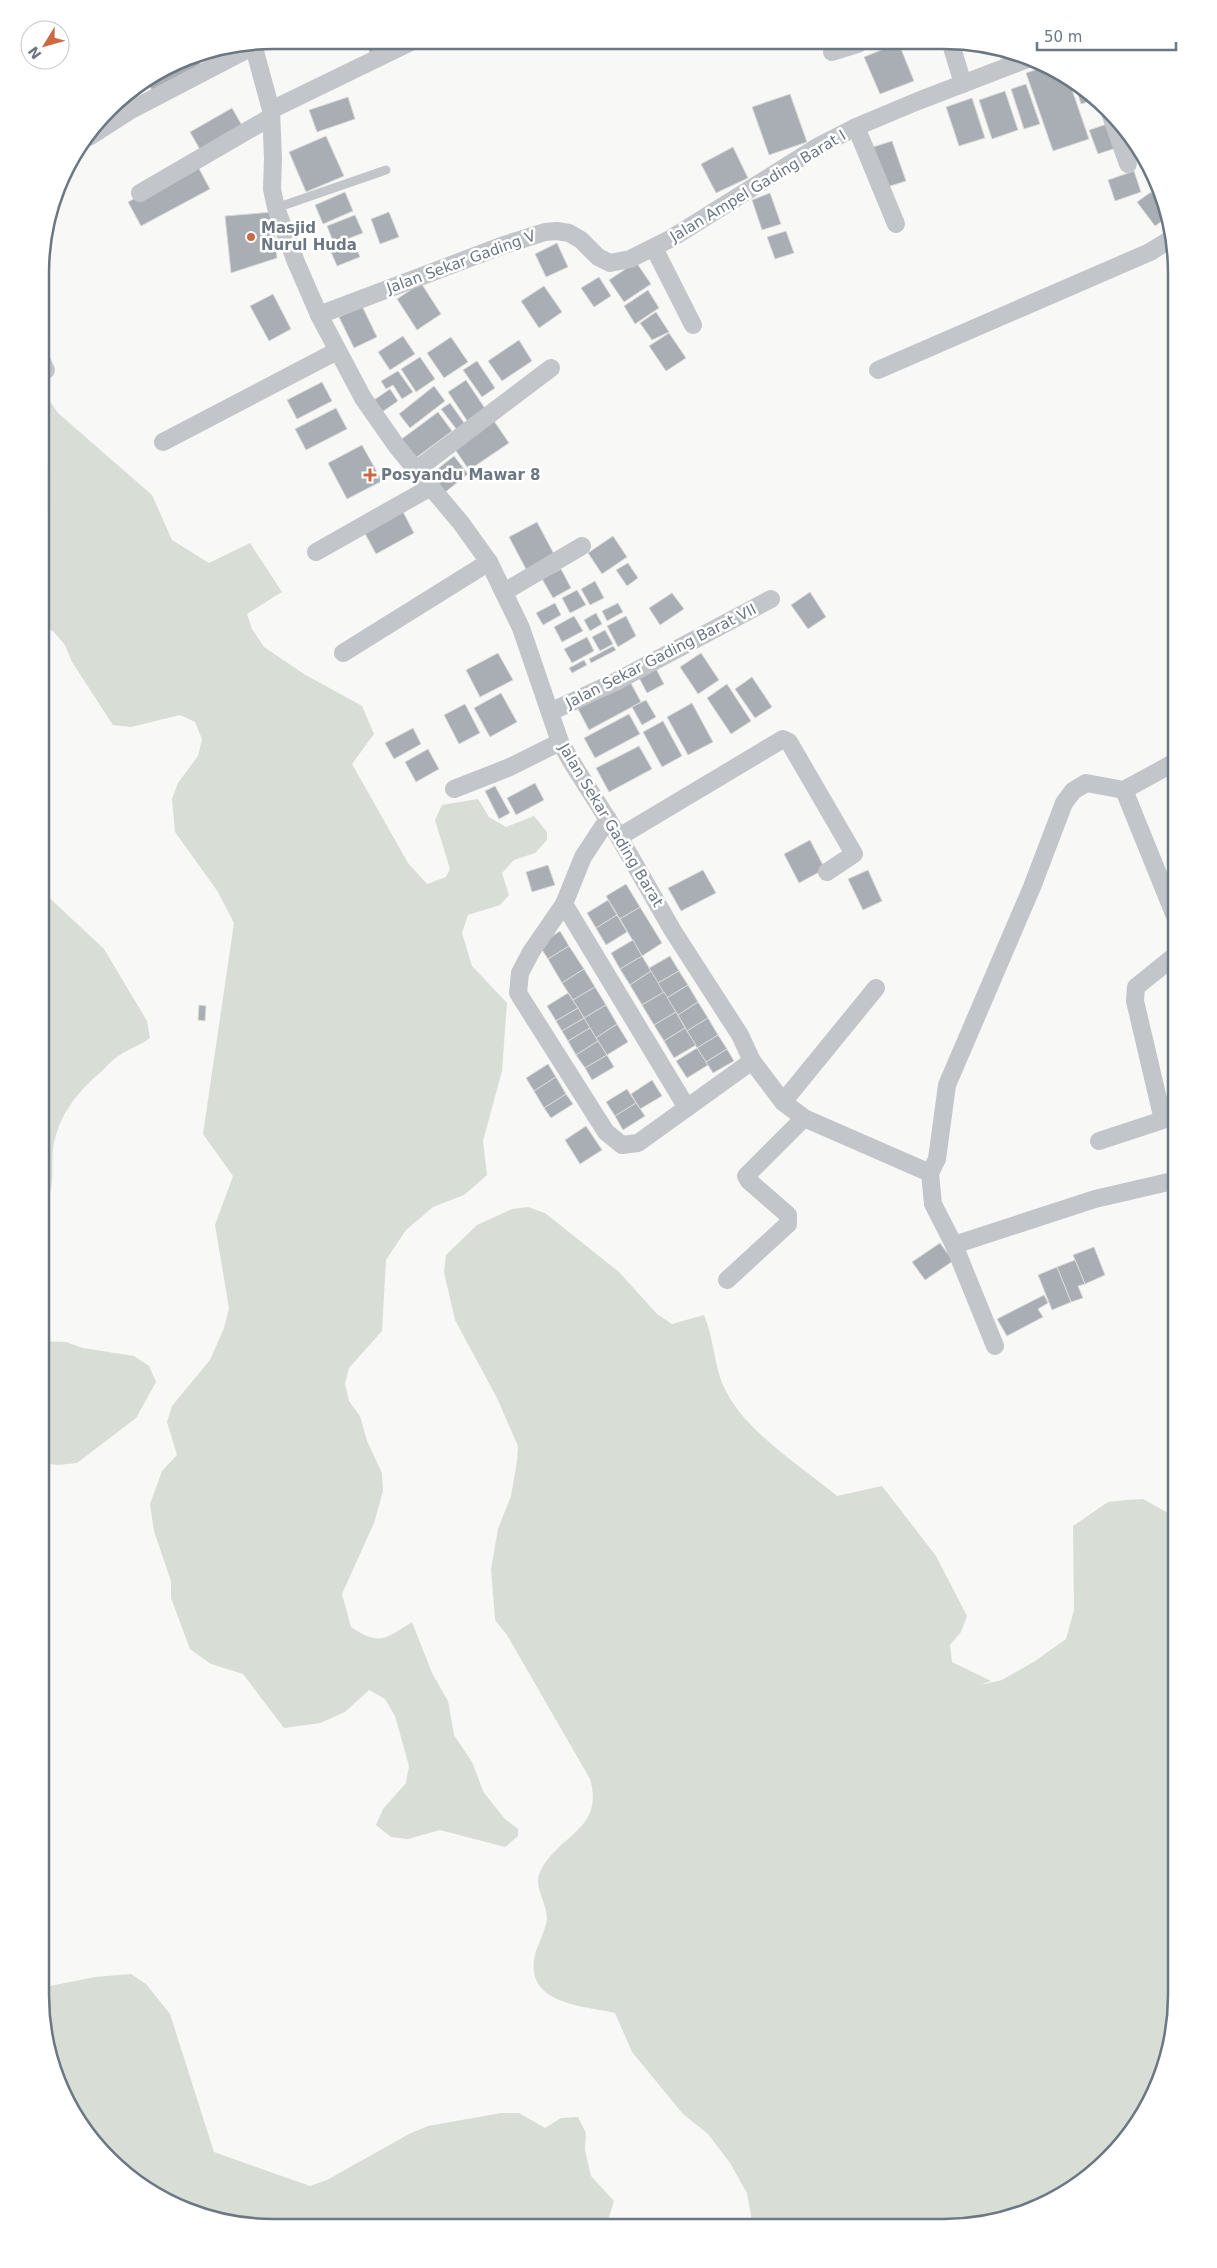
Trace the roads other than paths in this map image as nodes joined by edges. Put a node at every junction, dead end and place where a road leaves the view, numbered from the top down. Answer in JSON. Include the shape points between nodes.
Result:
{"nodes":[{"id":1,"x":255,"y":49,"type":"edge"},
{"id":2,"x":397,"y":49,"type":"edge"},
{"id":3,"x":842,"y":49,"type":"edge"},
{"id":4,"x":952,"y":49,"type":"edge"},
{"id":5,"x":243,"y":51,"type":"edge"},
{"id":6,"x":832,"y":52,"type":"dead end"},
{"id":7,"x":1019,"y":62,"type":"edge"},
{"id":8,"x":963,"y":84,"type":"junction"},
{"id":9,"x":271,"y":113,"type":"junction"},
{"id":10,"x":856,"y":127,"type":"junction"},
{"id":11,"x":1115,"y":128,"type":"edge"},
{"id":12,"x":100,"y":130,"type":"edge"},
{"id":13,"x":1128,"y":164,"type":"dead end"},
{"id":14,"x":386,"y":170,"type":"dead end"},
{"id":15,"x":140,"y":193,"type":"dead end"},
{"id":16,"x":276,"y":208,"type":"junction"},
{"id":17,"x":896,"y":224,"type":"dead end"},
{"id":18,"x":1166,"y":242,"type":"edge"},
{"id":19,"x":654,"y":248,"type":"junction"},
{"id":20,"x":319,"y":315,"type":"junction"},
{"id":21,"x":693,"y":325,"type":"dead end"},
{"id":22,"x":337,"y":351,"type":"junction"},
{"id":23,"x":551,"y":368,"type":"dead end"},
{"id":24,"x":878,"y":370,"type":"dead end"},
{"id":25,"x":163,"y":442,"type":"dead end"},
{"id":26,"x":416,"y":470,"type":"junction"},
{"id":27,"x":431,"y":487,"type":"junction"},
{"id":28,"x":582,"y":546,"type":"dead end"},
{"id":29,"x":316,"y":552,"type":"dead end"},
{"id":30,"x":489,"y":562,"type":"junction"},
{"id":31,"x":504,"y":592,"type":"junction"},
{"id":32,"x":772,"y":599,"type":"dead end"},
{"id":33,"x":343,"y":653,"type":"dead end"},
{"id":34,"x":550,"y":712,"type":"junction"},
{"id":35,"x":560,"y":742,"type":"junction"},
{"id":36,"x":1168,"y":766,"type":"edge"},
{"id":37,"x":454,"y":789,"type":"dead end"},
{"id":38,"x":1124,"y":790,"type":"junction"},
{"id":39,"x":608,"y":819,"type":"junction"},
{"id":40,"x":619,"y":837,"type":"junction"},
{"id":41,"x":827,"y":872,"type":"dead end"},
{"id":42,"x":1168,"y":899,"type":"edge"},
{"id":43,"x":564,"y":904,"type":"junction"},
{"id":44,"x":1168,"y":961,"type":"edge"},
{"id":45,"x":876,"y":988,"type":"dead end"},
{"id":46,"x":752,"y":1061,"type":"junction"},
{"id":47,"x":783,"y":1102,"type":"junction"},
{"id":48,"x":687,"y":1108,"type":"junction"},
{"id":49,"x":804,"y":1118,"type":"junction"},
{"id":50,"x":1099,"y":1142,"type":"dead end"},
{"id":51,"x":930,"y":1174,"type":"junction"},
{"id":52,"x":1168,"y":1182,"type":"edge"},
{"id":53,"x":954,"y":1245,"type":"junction"},
{"id":54,"x":728,"y":1280,"type":"dead end"},
{"id":55,"x":995,"y":1346,"type":"dead end"}],
"edges":[{"from":1,"to":9,"type":"street","name":"Jalan Sekar Gading Barat"},
{"from":2,"to":9,"type":"street"},
{"from":3,"to":6,"type":"street"},
{"from":4,"to":8,"type":"street"},
{"from":5,"to":12,"type":"street"},
{"from":7,"to":8,"type":"street","name":"Jalan Ampel Gading Barat I"},
{"from":8,"to":10,"type":"street","name":"Jalan Ampel Gading Barat I"},
{"from":9,"to":15,"type":"street"},
{"from":9,"to":16,"type":"street","name":"Jalan Sekar Gading Barat","via":[[272,189]]},
{"from":10,"to":17,"type":"street"},
{"from":10,"to":19,"type":"street","name":"Jalan Ampel Gading Barat I"},
{"from":11,"to":13,"type":"street"},
{"from":14,"to":16,"type":"lane"},
{"from":16,"to":20,"type":"street","name":"Jalan Sekar Gading Barat"},
{"from":18,"to":24,"type":"street","via":[[1150,252]]},
{"from":19,"to":20,"type":"street","name":"Jalan Sekar Gading V","via":[[630,259],[610,263],[569,233],[545,232]]},
{"from":19,"to":21,"type":"street"},
{"from":20,"to":22,"type":"street","name":"Jalan Sekar Gading Barat"},
{"from":22,"to":25,"type":"street"},
{"from":22,"to":26,"type":"street","name":"Jalan Sekar Gading Barat","via":[[362,398]]},
{"from":23,"to":26,"type":"street"},
{"from":26,"to":27,"type":"street","name":"Jalan Sekar Gading Barat"},
{"from":27,"to":29,"type":"street"},
{"from":27,"to":30,"type":"street","name":"Jalan Sekar Gading Barat"},
{"from":28,"to":31,"type":"street"},
{"from":30,"to":31,"type":"street","name":"Jalan Sekar Gading Barat"},
{"from":30,"to":33,"type":"street"},
{"from":31,"to":34,"type":"street","name":"Jalan Sekar Gading Barat","via":[[521,628]]},
{"from":32,"to":34,"type":"street","name":"Jalan Sekar Gading Barat VII","via":[[617,681]]},
{"from":34,"to":35,"type":"street","name":"Jalan Sekar Gading Barat"},
{"from":35,"to":37,"type":"street","via":[[510,767]]},
{"from":35,"to":39,"type":"street","name":"Jalan Sekar Gading Barat"},
{"from":36,"to":38,"type":"street"},
{"from":38,"to":42,"type":"street"},
{"from":38,"to":51,"type":"street","via":[[1086,783],[1073,790],[1064,802],[1032,887],[947,1085],[940,1144]]},
{"from":39,"to":40,"type":"street","name":"Jalan Sekar Gading Barat"},
{"from":39,"to":43,"type":"street","via":[[584,856]]},
{"from":40,"to":41,"type":"street","via":[[782,739],[789,742],[854,854]]},
{"from":40,"to":46,"type":"street","name":"Jalan Sekar Gading Barat","via":[[673,931],[740,1035]]},
{"from":43,"to":48,"type":"street"},
{"from":43,"to":48,"type":"street","via":[[520,973],[518,993],[606,1132],[622,1145],[638,1143]]},
{"from":44,"to":50,"type":"street","via":[[1136,986],[1135,1001],[1163,1120]]},
{"from":45,"to":47,"type":"street"},
{"from":46,"to":47,"type":"street","name":"Jalan Sekar Gading Barat"},
{"from":46,"to":48,"type":"street"},
{"from":47,"to":49,"type":"street","name":"Jalan Sekar Gading Barat"},
{"from":49,"to":51,"type":"street","name":"Jalan Sekar Gading Barat"},
{"from":49,"to":54,"type":"street","via":[[746,1176],[788,1215],[788,1224]]},
{"from":51,"to":53,"type":"street","via":[[933,1204]]},
{"from":52,"to":53,"type":"street","via":[[1095,1199]]},
{"from":53,"to":55,"type":"street"}]}
